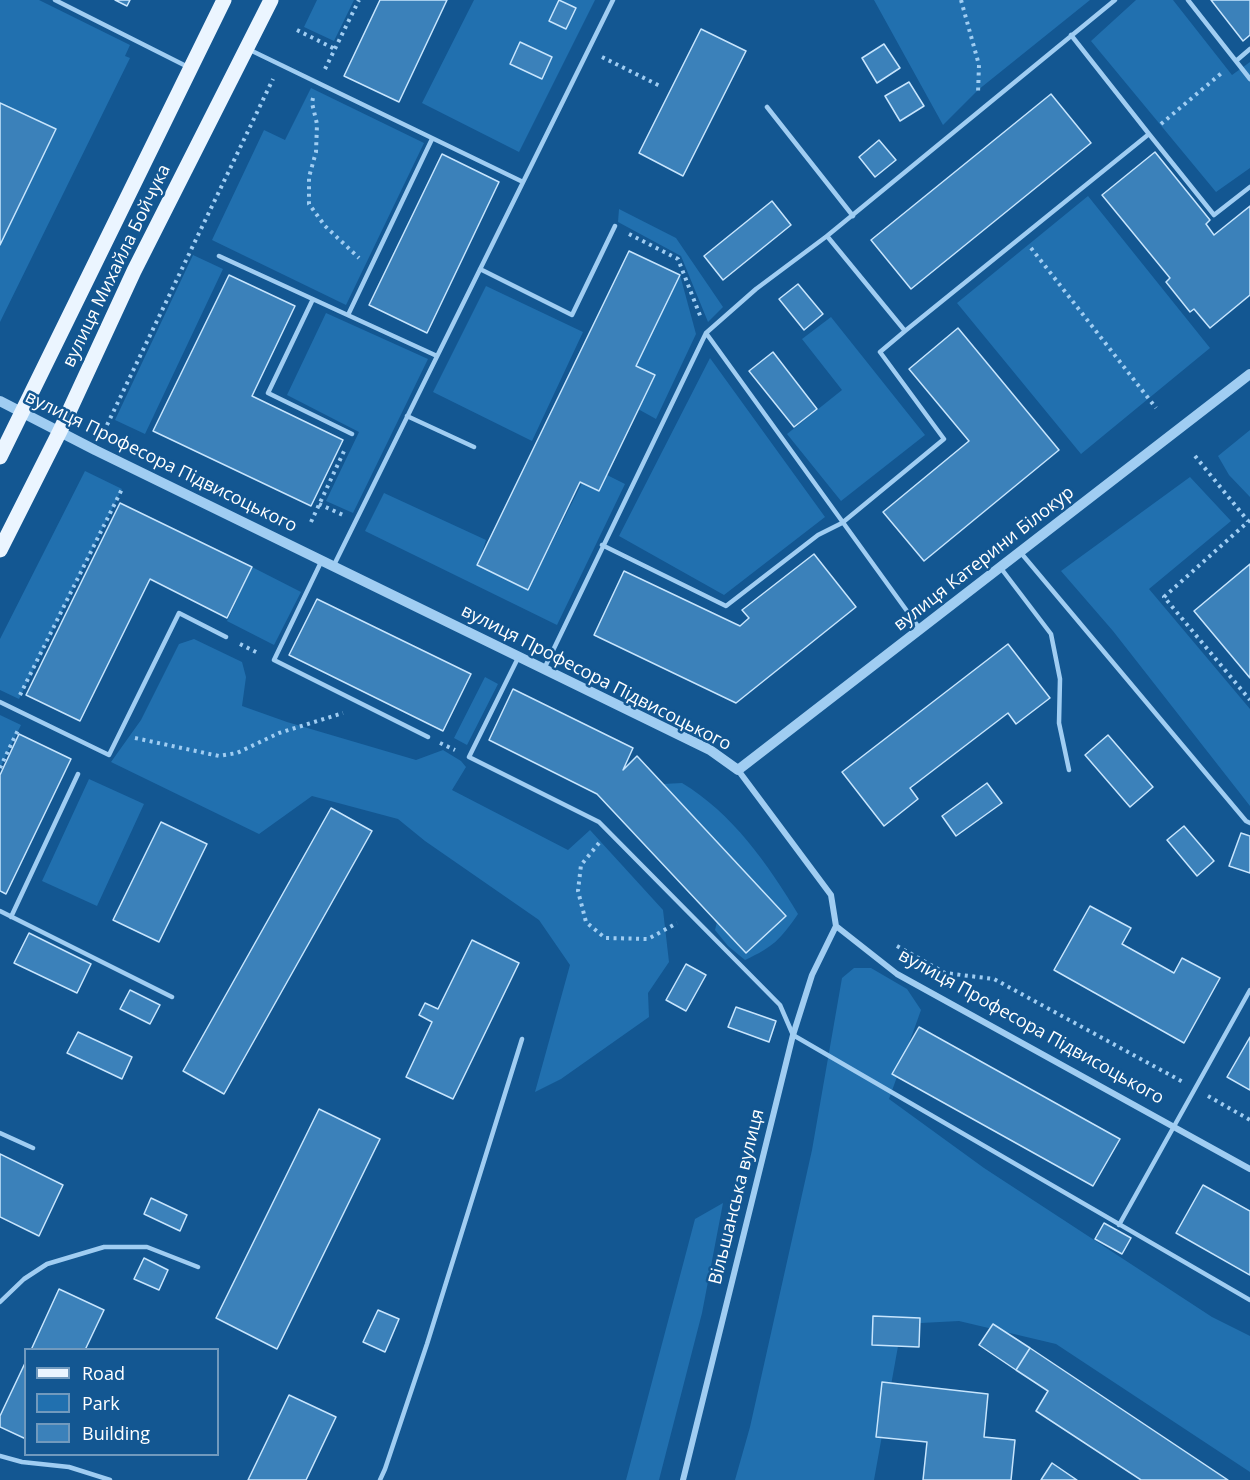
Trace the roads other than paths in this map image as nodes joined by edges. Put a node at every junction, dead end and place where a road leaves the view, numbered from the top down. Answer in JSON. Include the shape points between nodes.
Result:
{"nodes":[{"id":1,"x":55,"y":0,"type":"edge"},
{"id":2,"x":224,"y":0,"type":"edge"},
{"id":3,"x":271,"y":0,"type":"edge"},
{"id":4,"x":613,"y":0,"type":"edge"},
{"id":5,"x":1115,"y":0,"type":"edge"},
{"id":6,"x":1188,"y":0,"type":"edge"},
{"id":7,"x":1071,"y":35,"type":"junction"},
{"id":8,"x":248,"y":49,"type":"junction"},
{"id":9,"x":1250,"y":49,"type":"edge"},
{"id":10,"x":1236,"y":61,"type":"junction"},
{"id":11,"x":190,"y":68,"type":"junction"},
{"id":12,"x":1250,"y":79,"type":"edge"},
{"id":13,"x":767,"y":106,"type":"dead end"},
{"id":14,"x":1149,"y":134,"type":"junction"},
{"id":15,"x":432,"y":139,"type":"junction"},
{"id":16,"x":523,"y":182,"type":"junction"},
{"id":17,"x":1250,"y":187,"type":"edge"},
{"id":18,"x":853,"y":216,"type":"junction"},
{"id":19,"x":615,"y":226,"type":"road end"},
{"id":20,"x":827,"y":236,"type":"junction"},
{"id":21,"x":219,"y":256,"type":"dead end"},
{"id":22,"x":480,"y":269,"type":"junction"},
{"id":23,"x":313,"y":299,"type":"junction"},
{"id":24,"x":348,"y":315,"type":"junction"},
{"id":25,"x":905,"y":331,"type":"junction"},
{"id":26,"x":706,"y":333,"type":"junction"},
{"id":27,"x":437,"y":356,"type":"junction"},
{"id":28,"x":1250,"y":374,"type":"edge"},
{"id":29,"x":0,"y":401,"type":"edge"},
{"id":30,"x":22,"y":412,"type":"junction"},
{"id":31,"x":407,"y":416,"type":"junction"},
{"id":32,"x":60,"y":431,"type":"junction"},
{"id":33,"x":352,"y":434,"type":"road end"},
{"id":34,"x":474,"y":447,"type":"dead end"},
{"id":35,"x":0,"y":457,"type":"edge"},
{"id":36,"x":842,"y":523,"type":"junction"},
{"id":37,"x":602,"y":545,"type":"junction"},
{"id":38,"x":0,"y":550,"type":"edge"},
{"id":39,"x":1020,"y":552,"type":"junction"},
{"id":40,"x":322,"y":560,"type":"junction"},
{"id":41,"x":333,"y":566,"type":"junction"},
{"id":42,"x":1000,"y":567,"type":"junction"},
{"id":43,"x":920,"y":629,"type":"junction"},
{"id":44,"x":226,"y":637,"type":"road end"},
{"id":45,"x":518,"y":656,"type":"junction"},
{"id":46,"x":544,"y":669,"type":"junction"},
{"id":47,"x":0,"y":702,"type":"edge"},
{"id":48,"x":429,"y":737,"type":"dead end"},
{"id":49,"x":738,"y":770,"type":"junction"},
{"id":50,"x":1069,"y":770,"type":"dead end"},
{"id":51,"x":78,"y":774,"type":"dead end"},
{"id":52,"x":1250,"y":823,"type":"edge"},
{"id":53,"x":0,"y":912,"type":"edge"},
{"id":54,"x":11,"y":917,"type":"junction"},
{"id":55,"x":836,"y":926,"type":"junction"},
{"id":56,"x":1250,"y":990,"type":"edge"},
{"id":57,"x":172,"y":997,"type":"dead end"},
{"id":58,"x":793,"y":1035,"type":"junction"},
{"id":59,"x":522,"y":1039,"type":"dead end"},
{"id":60,"x":1174,"y":1126,"type":"junction"},
{"id":61,"x":0,"y":1133,"type":"edge"},
{"id":62,"x":33,"y":1148,"type":"dead end"},
{"id":63,"x":1250,"y":1169,"type":"edge"},
{"id":64,"x":1119,"y":1224,"type":"junction"},
{"id":65,"x":198,"y":1267,"type":"dead end"},
{"id":66,"x":1250,"y":1300,"type":"edge"},
{"id":67,"x":0,"y":1302,"type":"edge"},
{"id":68,"x":0,"y":1456,"type":"edge"},
{"id":69,"x":110,"y":1480,"type":"edge"},
{"id":70,"x":380,"y":1480,"type":"edge"},
{"id":71,"x":683,"y":1480,"type":"edge"}],
"edges":[{"from":1,"to":11,"type":"lane"},
{"from":2,"to":11,"type":"main road","name":"вулиця Михайла Бойчука"},
{"from":3,"to":8,"type":"main road","name":"вулиця Михайла Бойчука"},
{"from":4,"to":16,"type":"lane"},
{"from":5,"to":7,"type":"lane"},
{"from":6,"to":10,"type":"lane"},
{"from":7,"to":14,"type":"lane"},
{"from":7,"to":18,"type":"lane"},
{"from":8,"to":15,"type":"lane"},
{"from":8,"to":32,"type":"main road","name":"вулиця Михайла Бойчука","via":[[134,272]]},
{"from":9,"to":10,"type":"lane"},
{"from":10,"to":12,"type":"lane"},
{"from":11,"to":30,"type":"main road","name":"вулиця Михайла Бойчука"},
{"from":13,"to":18,"type":"lane"},
{"from":14,"to":17,"type":"lane","via":[[1214,215]]},
{"from":14,"to":25,"type":"lane"},
{"from":15,"to":16,"type":"lane"},
{"from":15,"to":24,"type":"lane"},
{"from":16,"to":22,"type":"lane"},
{"from":18,"to":20,"type":"lane"},
{"from":19,"to":22,"type":"lane","via":[[572,315]]},
{"from":20,"to":25,"type":"lane"},
{"from":20,"to":26,"type":"lane","via":[[756,289]]},
{"from":21,"to":23,"type":"lane"},
{"from":22,"to":27,"type":"lane"},
{"from":23,"to":24,"type":"lane"},
{"from":23,"to":33,"type":"lane","via":[[268,393]]},
{"from":24,"to":27,"type":"lane"},
{"from":25,"to":36,"type":"lane","via":[[880,352],[944,439]]},
{"from":26,"to":36,"type":"lane"},
{"from":26,"to":37,"type":"lane"},
{"from":27,"to":31,"type":"lane"},
{"from":28,"to":39,"type":"street","name":"вулиця Катерини Білокур"},
{"from":29,"to":30,"type":"street","name":"вулиця Професора Підвисоцького"},
{"from":30,"to":32,"type":"street","name":"вулиця Професора Підвисоцького"},
{"from":30,"to":35,"type":"main road","name":"вулиця Михайла Бойчука"},
{"from":31,"to":34,"type":"lane"},
{"from":31,"to":41,"type":"lane"},
{"from":32,"to":38,"type":"main road","name":"вулиця Михайла Бойчука"},
{"from":32,"to":40,"type":"street","name":"вулиця Професора Підвисоцького"},
{"from":36,"to":37,"type":"lane","via":[[818,535],[726,606]]},
{"from":36,"to":43,"type":"lane"},
{"from":37,"to":46,"type":"lane"},
{"from":39,"to":42,"type":"street","name":"вулиця Катерини Білокур"},
{"from":39,"to":52,"type":"lane"},
{"from":40,"to":41,"type":"street","name":"вулиця Професора Підвисоцького"},
{"from":40,"to":48,"type":"lane","via":[[274,660]]},
{"from":41,"to":45,"type":"street","name":"вулиця Професора Підвисоцького"},
{"from":42,"to":43,"type":"street","name":"вулиця Катерини Білокур"},
{"from":42,"to":50,"type":"lane","via":[[1051,634],[1060,679],[1059,723]]},
{"from":43,"to":49,"type":"street","name":"вулиця Катерини Білокур"},
{"from":44,"to":47,"type":"lane","via":[[179,613],[110,755]]},
{"from":45,"to":46,"type":"street","name":"вулиця Професора Підвисоцького"},
{"from":45,"to":58,"type":"lane","via":[[469,757],[599,822],[780,1005]]},
{"from":46,"to":49,"type":"street","name":"вулиця Професора Підвисоцького","via":[[710,750]]},
{"from":49,"to":55,"type":"street","name":"вулиця Професора Підвисоцького","via":[[831,895]]},
{"from":51,"to":54,"type":"lane"},
{"from":53,"to":54,"type":"lane"},
{"from":54,"to":57,"type":"lane"},
{"from":55,"to":58,"type":"street","name":"Вільшанська вулиця","via":[[812,975]]},
{"from":55,"to":60,"type":"street","name":"вулиця Професора Підвисоцького","via":[[897,974]]},
{"from":56,"to":60,"type":"lane"},
{"from":58,"to":64,"type":"lane"},
{"from":58,"to":71,"type":"street","name":"Вільшанська вулиця"},
{"from":59,"to":70,"type":"lane","via":[[427,1344]]},
{"from":60,"to":63,"type":"street","name":"вулиця Професора Підвисоцького"},
{"from":60,"to":64,"type":"lane"},
{"from":61,"to":62,"type":"lane"},
{"from":64,"to":66,"type":"lane"},
{"from":65,"to":67,"type":"lane","via":[[147,1247],[104,1247],[47,1264]]},
{"from":68,"to":69,"type":"lane","via":[[69,1467]]}]}
